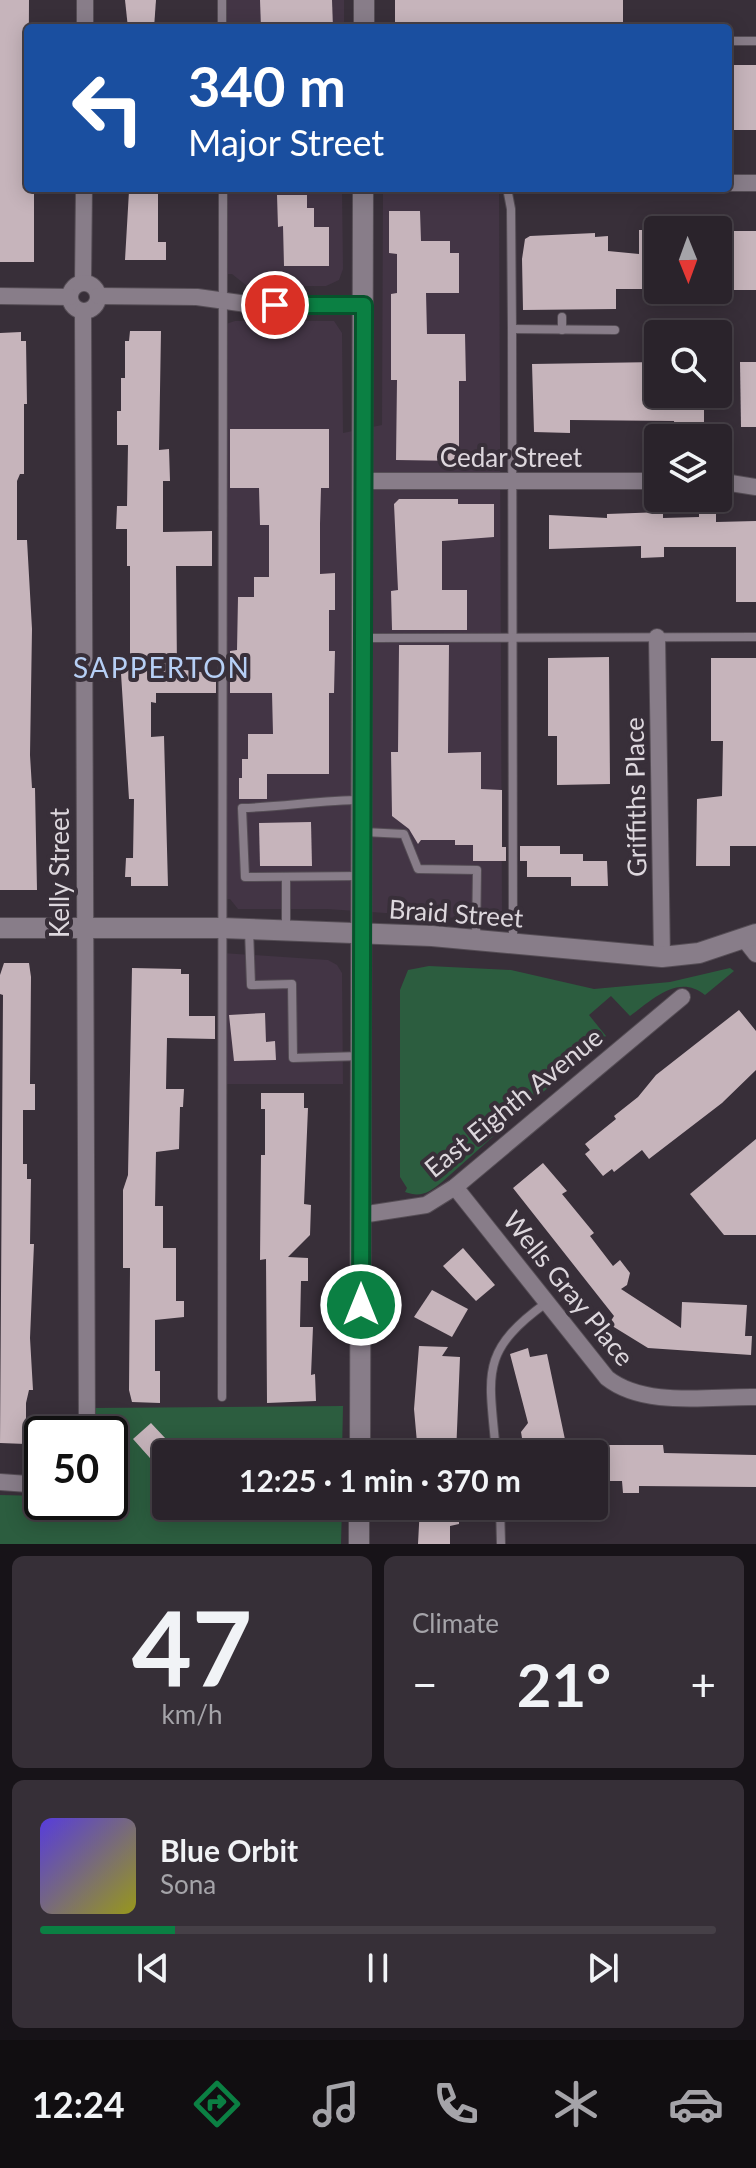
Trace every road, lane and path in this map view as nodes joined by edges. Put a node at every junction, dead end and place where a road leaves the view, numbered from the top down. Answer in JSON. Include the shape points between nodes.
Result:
{"nodes":[{"id":1,"x":85,"y":0,"type":"edge"},
{"id":2,"x":222,"y":0,"type":"edge"},
{"id":3,"x":364,"y":0,"type":"edge"},
{"id":4,"x":85,"y":24,"type":"edge"},
{"id":5,"x":222,"y":24,"type":"edge"},
{"id":6,"x":364,"y":24,"type":"edge"},
{"id":7,"x":732,"y":41,"type":"edge"},
{"id":8,"x":756,"y":41,"type":"edge"},
{"id":9,"x":732,"y":183,"type":"edge"},
{"id":10,"x":756,"y":183,"type":"edge"},
{"id":11,"x":84,"y":192,"type":"edge"},
{"id":12,"x":223,"y":192,"type":"edge"},
{"id":13,"x":363,"y":192,"type":"edge"},
{"id":14,"x":508,"y":192,"type":"edge"},
{"id":15,"x":83,"y":282,"type":"junction"},
{"id":16,"x":0,"y":296,"type":"edge"},
{"id":17,"x":98,"y":296,"type":"junction"},
{"id":18,"x":70,"y":297,"type":"junction"},
{"id":19,"x":222,"y":301,"type":"junction"},
{"id":20,"x":364,"y":305,"type":"junction"},
{"id":21,"x":83,"y":311,"type":"junction"},
{"id":22,"x":562,"y":317,"type":"dead end"},
{"id":23,"x":512,"y":329,"type":"junction"},
{"id":24,"x":562,"y":330,"type":"junction"},
{"id":25,"x":615,"y":330,"type":"dead end"},
{"id":26,"x":363,"y":481,"type":"junction"},
{"id":27,"x":512,"y":481,"type":"junction"},
{"id":28,"x":644,"y":481,"type":"edge"},
{"id":29,"x":732,"y":483,"type":"edge"},
{"id":30,"x":756,"y":487,"type":"edge"},
{"id":31,"x":513,"y":637,"type":"junction"},
{"id":32,"x":657,"y":637,"type":"junction"},
{"id":33,"x":756,"y":637,"type":"edge"},
{"id":34,"x":363,"y":638,"type":"junction"},
{"id":35,"x":363,"y":800,"type":"junction"},
{"id":36,"x":363,"y":832,"type":"junction"},
{"id":37,"x":363,"y":876,"type":"junction"},
{"id":38,"x":286,"y":877,"type":"junction"},
{"id":39,"x":0,"y":928,"type":"edge"},
{"id":40,"x":83,"y":928,"type":"junction"},
{"id":41,"x":222,"y":928,"type":"junction"},
{"id":42,"x":249,"y":930,"type":"junction"},
{"id":43,"x":286,"y":931,"type":"junction"},
{"id":44,"x":363,"y":933,"type":"junction"},
{"id":45,"x":476,"y":939,"type":"junction"},
{"id":46,"x":513,"y":942,"type":"junction"},
{"id":47,"x":752,"y":943,"type":"edge"},
{"id":48,"x":662,"y":957,"type":"junction"},
{"id":49,"x":682,"y":997,"type":"dead end"},
{"id":50,"x":362,"y":1056,"type":"junction"},
{"id":51,"x":455,"y":1187,"type":"junction"},
{"id":52,"x":361,"y":1215,"type":"junction"},
{"id":53,"x":546,"y":1303,"type":"junction"},
{"id":54,"x":222,"y":1397,"type":"dead end"},
{"id":55,"x":756,"y":1397,"type":"edge"},
{"id":56,"x":87,"y":1416,"type":"edge"},
{"id":57,"x":360,"y":1440,"type":"edge"},
{"id":58,"x":495,"y":1440,"type":"edge"},
{"id":59,"x":0,"y":1482,"type":"edge"},
{"id":60,"x":24,"y":1484,"type":"edge"},
{"id":61,"x":359,"y":1520,"type":"edge"},
{"id":62,"x":500,"y":1520,"type":"edge"},
{"id":63,"x":359,"y":1544,"type":"edge"},
{"id":64,"x":501,"y":1544,"type":"edge"}],
"edges":[{"from":1,"to":4,"type":"street"},
{"from":2,"to":5,"type":"lane"},
{"from":3,"to":6,"type":"street"},
{"from":7,"to":8,"type":"lane"},
{"from":9,"to":10,"type":"street"},
{"from":11,"to":15,"type":"street"},
{"from":12,"to":19,"type":"lane"},
{"from":13,"to":20,"type":"street"},
{"from":14,"to":23,"type":"lane"},
{"from":15,"to":17,"type":"street"},
{"from":15,"to":18,"type":"street","via":[[75,285]]},
{"from":16,"to":18,"type":"street"},
{"from":17,"to":19,"type":"street"},
{"from":17,"to":21,"type":"street","via":[[96,305]]},
{"from":18,"to":21,"type":"street"},
{"from":19,"to":20,"type":"street"},
{"from":19,"to":41,"type":"lane"},
{"from":20,"to":26,"type":"street"},
{"from":21,"to":40,"type":"street","name":"Kelly Street"},
{"from":22,"to":24,"type":"lane"},
{"from":23,"to":24,"type":"lane"},
{"from":23,"to":27,"type":"lane"},
{"from":24,"to":25,"type":"lane"},
{"from":26,"to":27,"type":"street","name":"Cedar Street"},
{"from":26,"to":34,"type":"street"},
{"from":27,"to":28,"type":"street","name":"Cedar Street"},
{"from":27,"to":31,"type":"lane"},
{"from":29,"to":30,"type":"street"},
{"from":31,"to":32,"type":"lane"},
{"from":31,"to":34,"type":"lane"},
{"from":31,"to":46,"type":"lane"},
{"from":32,"to":33,"type":"lane"},
{"from":32,"to":48,"type":"street","name":"Griffiths Place"},
{"from":34,"to":35,"type":"street"},
{"from":35,"to":36,"type":"street"},
{"from":35,"to":38,"type":"lane","via":[[242,808],[245,877]]},
{"from":36,"to":37,"type":"street"},
{"from":36,"to":45,"type":"lane","via":[[404,834],[418,869],[477,870]]},
{"from":37,"to":38,"type":"lane"},
{"from":37,"to":44,"type":"street"},
{"from":38,"to":43,"type":"lane"},
{"from":39,"to":40,"type":"street","name":"Braid Street"},
{"from":40,"to":41,"type":"street","name":"Braid Street"},
{"from":40,"to":56,"type":"street","name":"Kelly Street"},
{"from":41,"to":42,"type":"street","name":"Braid Street"},
{"from":41,"to":54,"type":"lane"},
{"from":42,"to":43,"type":"street","name":"Braid Street"},
{"from":42,"to":50,"type":"lane","via":[[251,985],[292,984],[293,1058]]},
{"from":43,"to":44,"type":"street","name":"Braid Street"},
{"from":44,"to":45,"type":"street","name":"Braid Street"},
{"from":44,"to":50,"type":"street"},
{"from":45,"to":46,"type":"street","name":"Braid Street"},
{"from":46,"to":48,"type":"street","name":"Braid Street"},
{"from":47,"to":48,"type":"street","name":"Braid Street"},
{"from":49,"to":51,"type":"street","name":"East Eighth Avenue"},
{"from":50,"to":52,"type":"street"},
{"from":51,"to":52,"type":"street","name":"East Eighth Avenue","via":[[426,1205]]},
{"from":51,"to":53,"type":"street","name":"Wells Gray Place"},
{"from":52,"to":57,"type":"street"},
{"from":53,"to":55,"type":"street","name":"Wells Gray Place","via":[[619,1387],[655,1396]]},
{"from":53,"to":58,"type":"lane","via":[[509,1331],[492,1363]]},
{"from":59,"to":60,"type":"street"},
{"from":61,"to":63,"type":"street"},
{"from":62,"to":64,"type":"lane"}]}
